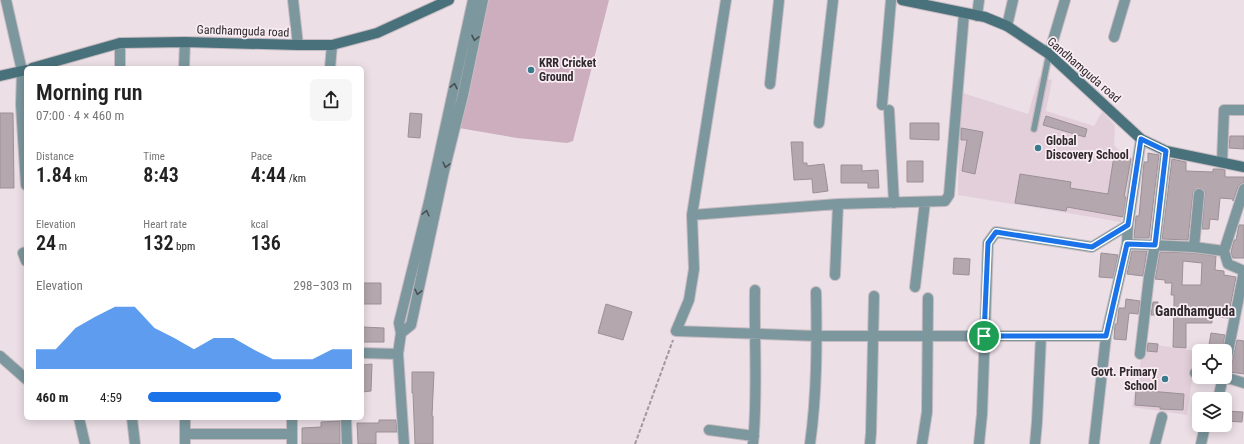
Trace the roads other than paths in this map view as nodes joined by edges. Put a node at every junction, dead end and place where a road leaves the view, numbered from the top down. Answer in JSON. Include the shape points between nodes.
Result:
{"nodes":[{"id":1,"x":6,"y":0,"type":"edge"},
{"id":2,"x":293,"y":0,"type":"edge"},
{"id":3,"x":449,"y":0,"type":"edge"},
{"id":4,"x":473,"y":0,"type":"edge"},
{"id":5,"x":483,"y":0,"type":"edge"},
{"id":6,"x":726,"y":0,"type":"edge"},
{"id":7,"x":779,"y":0,"type":"edge"},
{"id":8,"x":833,"y":0,"type":"edge"},
{"id":9,"x":891,"y":0,"type":"edge"},
{"id":10,"x":902,"y":0,"type":"edge"},
{"id":11,"x":979,"y":0,"type":"edge"},
{"id":12,"x":1013,"y":0,"type":"edge"},
{"id":13,"x":1064,"y":0,"type":"edge"},
{"id":14,"x":1125,"y":0,"type":"edge"},
{"id":15,"x":964,"y":13,"type":"junction"},
{"id":16,"x":977,"y":16,"type":"junction"},
{"id":17,"x":1008,"y":26,"type":"junction"},
{"id":18,"x":1114,"y":37,"type":"dead end"},
{"id":19,"x":184,"y":42,"type":"junction"},
{"id":20,"x":120,"y":43,"type":"junction"},
{"id":21,"x":298,"y":45,"type":"junction"},
{"id":22,"x":332,"y":45,"type":"junction"},
{"id":23,"x":1048,"y":54,"type":"junction"},
{"id":24,"x":39,"y":66,"type":"edge"},
{"id":25,"x":120,"y":66,"type":"edge"},
{"id":26,"x":184,"y":66,"type":"edge"},
{"id":27,"x":330,"y":66,"type":"edge"},
{"id":28,"x":24,"y":70,"type":"edge"},
{"id":29,"x":0,"y":76,"type":"edge"},
{"id":30,"x":770,"y":84,"type":"dead end"},
{"id":31,"x":24,"y":105,"type":"edge"},
{"id":32,"x":1244,"y":110,"type":"edge"},
{"id":33,"x":818,"y":123,"type":"dead end"},
{"id":34,"x":1034,"y":129,"type":"dead end"},
{"id":35,"x":1141,"y":139,"type":"junction"},
{"id":36,"x":447,"y":140,"type":"junction"},
{"id":37,"x":1166,"y":151,"type":"junction"},
{"id":38,"x":1222,"y":162,"type":"junction"},
{"id":39,"x":1244,"y":167,"type":"edge"},
{"id":40,"x":1244,"y":189,"type":"edge"},
{"id":41,"x":1199,"y":194,"type":"dead end"},
{"id":42,"x":894,"y":202,"type":"junction"},
{"id":43,"x":925,"y":202,"type":"junction"},
{"id":44,"x":838,"y":204,"type":"junction"},
{"id":45,"x":692,"y":215,"type":"junction"},
{"id":46,"x":1128,"y":225,"type":"junction"},
{"id":47,"x":1127,"y":244,"type":"junction"},
{"id":48,"x":1155,"y":245,"type":"junction"},
{"id":49,"x":1194,"y":247,"type":"junction"},
{"id":50,"x":1224,"y":251,"type":"junction"},
{"id":51,"x":1244,"y":271,"type":"edge"},
{"id":52,"x":835,"y":275,"type":"dead end"},
{"id":53,"x":915,"y":287,"type":"dead end"},
{"id":54,"x":755,"y":290,"type":"dead end"},
{"id":55,"x":816,"y":292,"type":"dead end"},
{"id":56,"x":874,"y":296,"type":"dead end"},
{"id":57,"x":928,"y":298,"type":"dead end"},
{"id":58,"x":754,"y":334,"type":"junction"},
{"id":59,"x":817,"y":336,"type":"junction"},
{"id":60,"x":873,"y":336,"type":"junction"},
{"id":61,"x":927,"y":336,"type":"junction"},
{"id":62,"x":984,"y":336,"type":"junction"},
{"id":63,"x":1041,"y":336,"type":"junction"},
{"id":64,"x":1106,"y":336,"type":"junction"},
{"id":65,"x":1230,"y":344,"type":"edge"},
{"id":66,"x":364,"y":353,"type":"edge"},
{"id":67,"x":398,"y":354,"type":"junction"},
{"id":68,"x":1140,"y":354,"type":"dead end"},
{"id":69,"x":0,"y":356,"type":"edge"},
{"id":70,"x":24,"y":377,"type":"edge"},
{"id":71,"x":1232,"y":379,"type":"edge"},
{"id":72,"x":1244,"y":382,"type":"edge"},
{"id":73,"x":1162,"y":417,"type":"dead end"},
{"id":74,"x":79,"y":420,"type":"edge"},
{"id":75,"x":132,"y":420,"type":"edge"},
{"id":76,"x":186,"y":420,"type":"edge"},
{"id":77,"x":292,"y":420,"type":"edge"},
{"id":78,"x":346,"y":420,"type":"edge"},
{"id":79,"x":709,"y":430,"type":"dead end"},
{"id":80,"x":1203,"y":432,"type":"edge"},
{"id":81,"x":185,"y":439,"type":"edge"},
{"id":82,"x":292,"y":439,"type":"edge"},
{"id":83,"x":754,"y":440,"type":"edge"},
{"id":84,"x":85,"y":444,"type":"edge"},
{"id":85,"x":135,"y":444,"type":"edge"},
{"id":86,"x":347,"y":444,"type":"edge"},
{"id":87,"x":404,"y":444,"type":"edge"},
{"id":88,"x":810,"y":444,"type":"edge"},
{"id":89,"x":870,"y":444,"type":"edge"},
{"id":90,"x":922,"y":444,"type":"edge"},
{"id":91,"x":979,"y":444,"type":"edge"},
{"id":92,"x":1035,"y":444,"type":"edge"},
{"id":93,"x":1094,"y":444,"type":"edge"},
{"id":94,"x":1155,"y":444,"type":"edge"},
{"id":95,"x":1200,"y":444,"type":"edge"}],
"edges":[{"from":1,"to":28,"type":"street"},
{"from":2,"to":21,"type":"street"},
{"from":3,"to":22,"type":"street","name":"Gandhamguda road","via":[[377,33]]},
{"from":36,"to":4,"type":"street","one_way":true},
{"from":5,"to":36,"type":"street","one_way":true,"via":[[463,95]]},
{"from":6,"to":45,"type":"street"},
{"from":7,"to":30,"type":"street"},
{"from":8,"to":33,"type":"street"},
{"from":9,"to":42,"type":"street","via":[[886,107]]},
{"from":10,"to":15,"type":"street","name":"Gandhamguda road"},
{"from":11,"to":16,"type":"street"},
{"from":12,"to":17,"type":"street"},
{"from":13,"to":23,"type":"street"},
{"from":14,"to":18,"type":"street"},
{"from":15,"to":16,"type":"street","name":"Gandhamguda road"},
{"from":15,"to":43,"type":"street","via":[[949,195],[945,201]]},
{"from":16,"to":17,"type":"street","name":"Gandhamguda road"},
{"from":17,"to":23,"type":"street","name":"Gandhamguda road"},
{"from":19,"to":20,"type":"street","name":"Gandhamguda road"},
{"from":19,"to":21,"type":"street","name":"Gandhamguda road"},
{"from":19,"to":26,"type":"street"},
{"from":20,"to":24,"type":"street","name":"Gandhamguda road"},
{"from":20,"to":25,"type":"street"},
{"from":21,"to":22,"type":"street","name":"Gandhamguda road"},
{"from":22,"to":27,"type":"street"},
{"from":23,"to":34,"type":"lane"},
{"from":23,"to":35,"type":"street","name":"Gandhamguda road"},
{"from":28,"to":29,"type":"street"},
{"from":28,"to":31,"type":"street"},
{"from":32,"to":38,"type":"street","via":[[1224,110]]},
{"from":35,"to":37,"type":"street","name":"Gandhamguda road"},
{"from":35,"to":46,"type":"street"},
{"from":36,"to":67,"type":"street","via":[[425,238],[399,323],[401,333]]},
{"from":37,"to":38,"type":"street","name":"Gandhamguda road"},
{"from":37,"to":48,"type":"street"},
{"from":38,"to":39,"type":"street","name":"Gandhamguda road"},
{"from":40,"to":50,"type":"street"},
{"from":41,"to":49,"type":"street"},
{"from":42,"to":43,"type":"street"},
{"from":42,"to":44,"type":"street"},
{"from":43,"to":53,"type":"street"},
{"from":44,"to":45,"type":"street"},
{"from":44,"to":52,"type":"street"},
{"from":45,"to":58,"type":"street","via":[[694,268],[689,300],[676,330]]},
{"from":46,"to":47,"type":"street"},
{"from":46,"to":62,"type":"street","via":[[1092,247],[996,232],[988,243]]},
{"from":47,"to":48,"type":"street"},
{"from":47,"to":64,"type":"street"},
{"from":48,"to":49,"type":"street"},
{"from":48,"to":68,"type":"street"},
{"from":49,"to":50,"type":"street"},
{"from":50,"to":51,"type":"street","via":[[1228,264]]},
{"from":51,"to":65,"type":"street"},
{"from":54,"to":58,"type":"street"},
{"from":55,"to":59,"type":"street"},
{"from":56,"to":60,"type":"street"},
{"from":57,"to":61,"type":"street"},
{"from":58,"to":59,"type":"street"},
{"from":58,"to":83,"type":"street"},
{"from":59,"to":60,"type":"street"},
{"from":59,"to":88,"type":"street"},
{"from":60,"to":61,"type":"street"},
{"from":60,"to":89,"type":"street"},
{"from":61,"to":62,"type":"street"},
{"from":61,"to":90,"type":"street","via":[[927,412]]},
{"from":62,"to":63,"type":"street"},
{"from":62,"to":91,"type":"street"},
{"from":63,"to":64,"type":"street"},
{"from":63,"to":92,"type":"street"},
{"from":64,"to":93,"type":"street"},
{"from":66,"to":67,"type":"street"},
{"from":67,"to":87,"type":"street"},
{"from":69,"to":70,"type":"street"},
{"from":71,"to":72,"type":"street"},
{"from":73,"to":94,"type":"street"},
{"from":74,"to":84,"type":"street"},
{"from":75,"to":85,"type":"street"},
{"from":76,"to":81,"type":"street"},
{"from":77,"to":82,"type":"street"},
{"from":78,"to":86,"type":"street"},
{"from":79,"to":83,"type":"street"},
{"from":80,"to":95,"type":"street"},
{"from":81,"to":82,"type":"street"}]}
